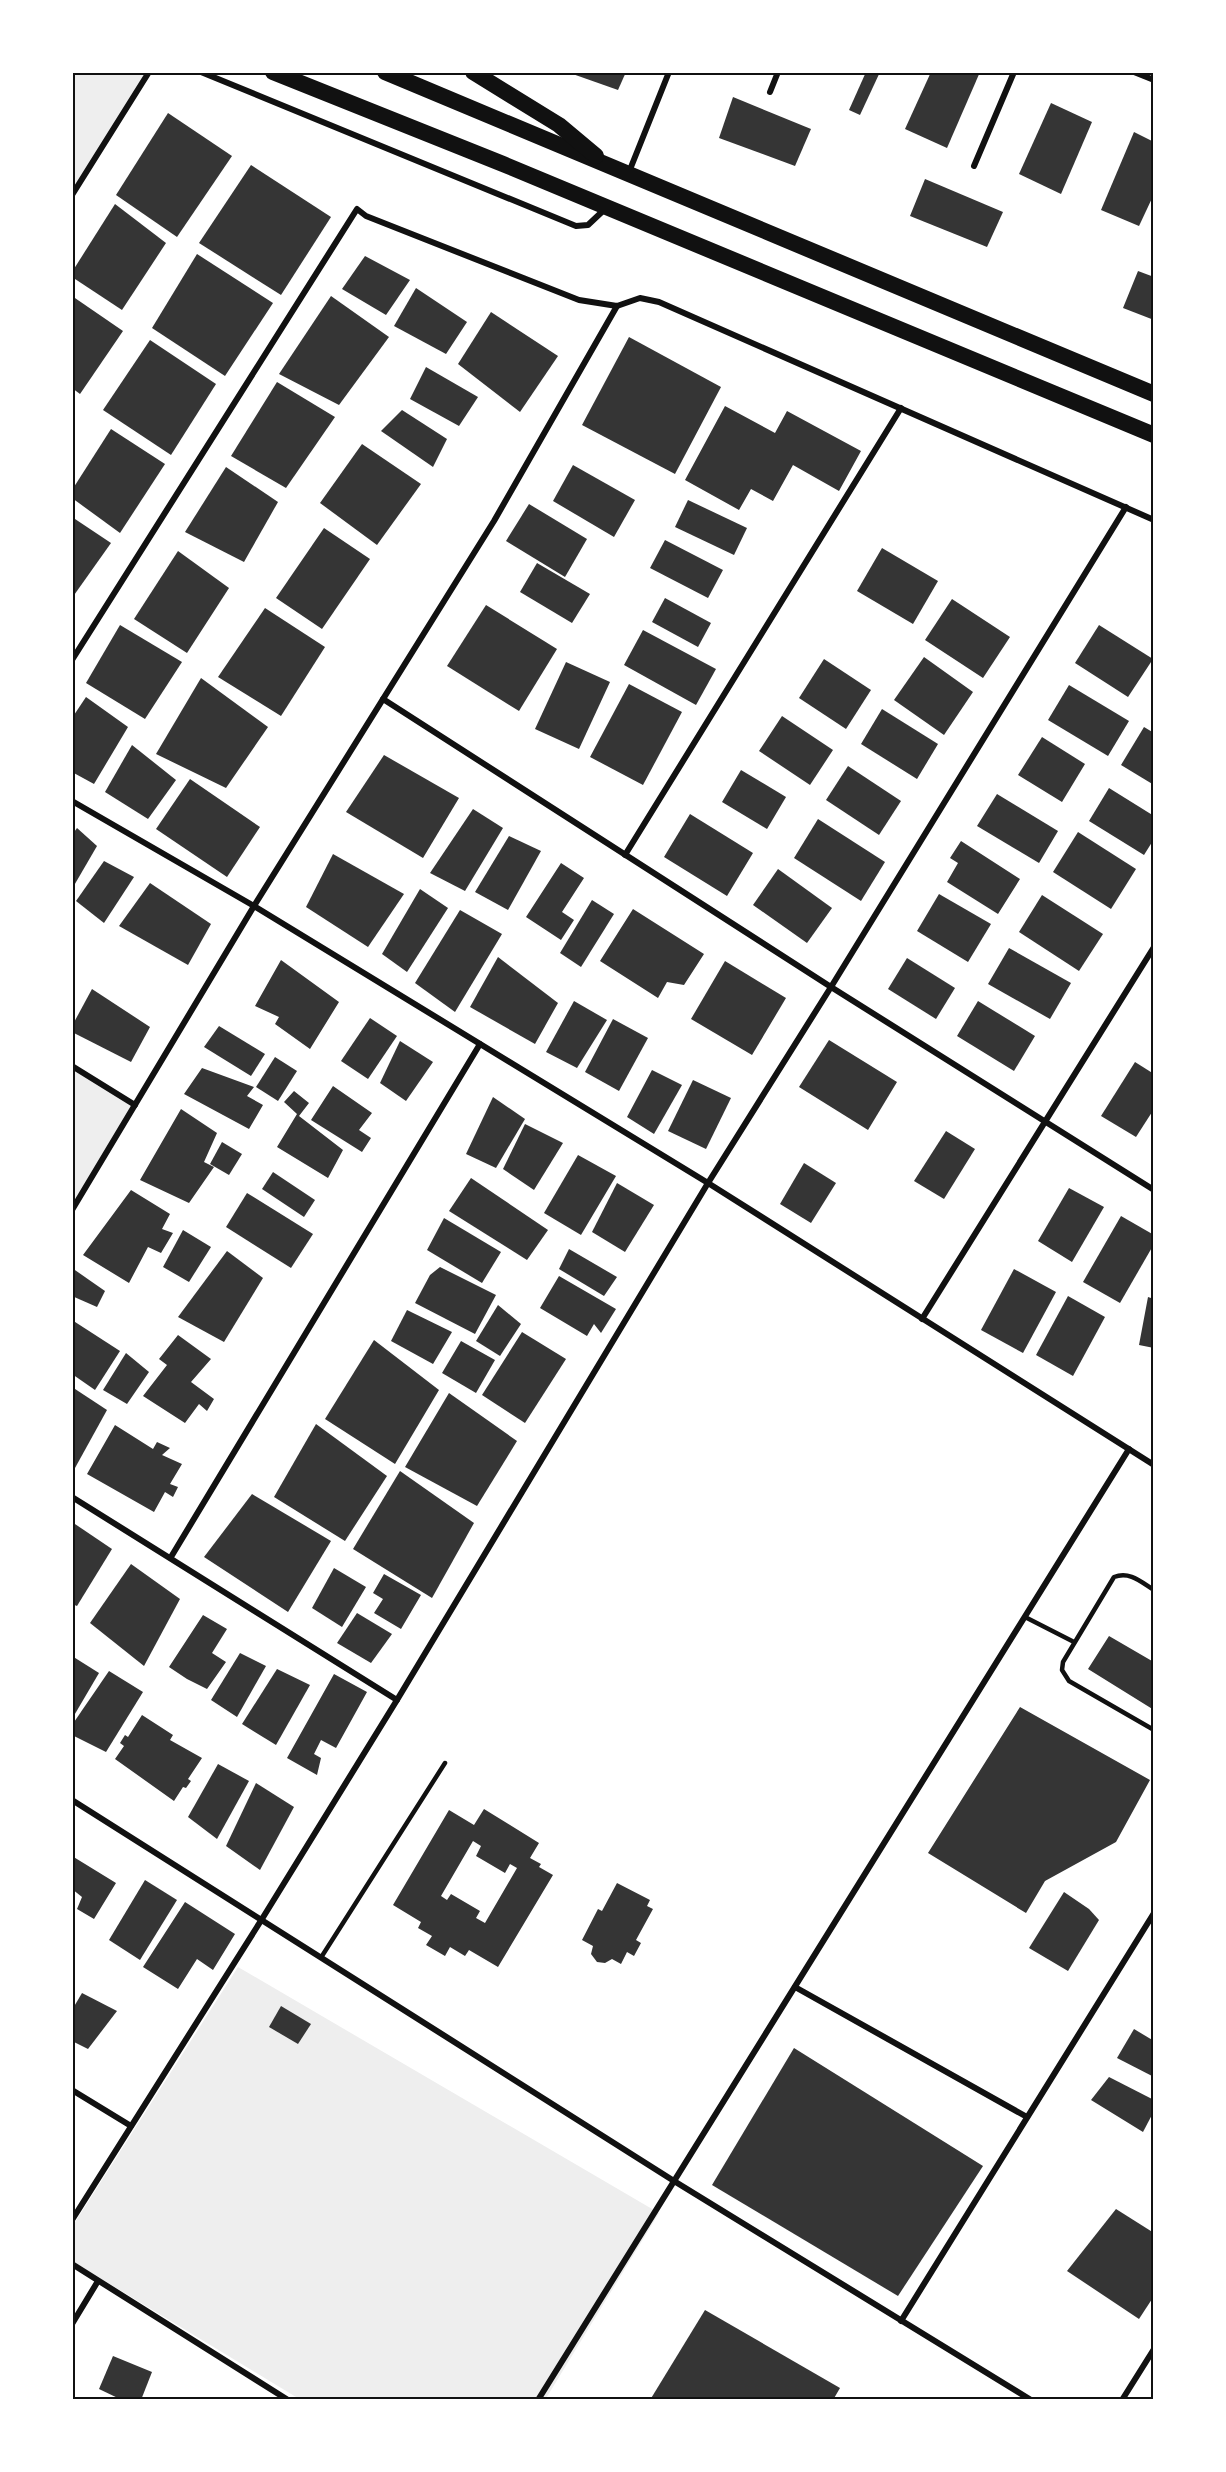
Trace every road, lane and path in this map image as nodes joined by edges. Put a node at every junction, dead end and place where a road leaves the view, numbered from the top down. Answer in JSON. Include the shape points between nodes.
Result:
{"nodes":[{"id":1,"x":149,"y":72,"type":"edge"},
{"id":2,"x":201,"y":72,"type":"edge"},
{"id":3,"x":273,"y":72,"type":"edge"},
{"id":4,"x":384,"y":72,"type":"edge"},
{"id":5,"x":474,"y":72,"type":"edge"},
{"id":6,"x":669,"y":72,"type":"edge"},
{"id":7,"x":778,"y":72,"type":"edge"},
{"id":8,"x":1014,"y":72,"type":"edge"},
{"id":9,"x":1134,"y":72,"type":"edge"},
{"id":10,"x":1154,"y":80,"type":"edge"},
{"id":11,"x":770,"y":92,"type":"dead end"},
{"id":12,"x":606,"y":164,"type":"junction"},
{"id":13,"x":974,"y":166,"type":"dead end"},
{"id":14,"x":628,"y":174,"type":"junction"},
{"id":15,"x":72,"y":195,"type":"edge"},
{"id":16,"x":605,"y":208,"type":"junction"},
{"id":17,"x":617,"y":306,"type":"junction"},
{"id":18,"x":1154,"y":394,"type":"edge"},
{"id":19,"x":901,"y":408,"type":"junction"},
{"id":20,"x":1154,"y":435,"type":"edge"},
{"id":21,"x":1126,"y":507,"type":"junction"},
{"id":22,"x":1154,"y":520,"type":"edge"},
{"id":23,"x":72,"y":660,"type":"edge"},
{"id":24,"x":382,"y":699,"type":"junction"},
{"id":25,"x":72,"y":801,"type":"edge"},
{"id":26,"x":625,"y":855,"type":"junction"},
{"id":27,"x":254,"y":906,"type":"junction"},
{"id":28,"x":1154,"y":947,"type":"edge"},
{"id":29,"x":831,"y":987,"type":"junction"},
{"id":30,"x":480,"y":1044,"type":"junction"},
{"id":31,"x":72,"y":1066,"type":"edge"},
{"id":32,"x":135,"y":1105,"type":"junction"},
{"id":33,"x":1045,"y":1122,"type":"junction"},
{"id":34,"x":708,"y":1183,"type":"junction"},
{"id":35,"x":1154,"y":1190,"type":"edge"},
{"id":36,"x":72,"y":1210,"type":"edge"},
{"id":37,"x":922,"y":1319,"type":"junction"},
{"id":38,"x":1129,"y":1449,"type":"junction"},
{"id":39,"x":1154,"y":1465,"type":"edge"},
{"id":40,"x":72,"y":1497,"type":"edge"},
{"id":41,"x":171,"y":1557,"type":"junction"},
{"id":42,"x":1154,"y":1590,"type":"edge"},
{"id":43,"x":1025,"y":1617,"type":"junction"},
{"id":44,"x":1074,"y":1642,"type":"junction"},
{"id":45,"x":397,"y":1700,"type":"junction"},
{"id":46,"x":1154,"y":1730,"type":"edge"},
{"id":47,"x":445,"y":1763,"type":"dead end"},
{"id":48,"x":72,"y":1800,"type":"edge"},
{"id":49,"x":1154,"y":1913,"type":"edge"},
{"id":50,"x":262,"y":1919,"type":"junction"},
{"id":51,"x":322,"y":1956,"type":"junction"},
{"id":52,"x":795,"y":1987,"type":"junction"},
{"id":53,"x":72,"y":2090,"type":"edge"},
{"id":54,"x":1028,"y":2117,"type":"junction"},
{"id":55,"x":132,"y":2126,"type":"junction"},
{"id":56,"x":674,"y":2181,"type":"junction"},
{"id":57,"x":72,"y":2220,"type":"edge"},
{"id":58,"x":72,"y":2264,"type":"edge"},
{"id":59,"x":98,"y":2281,"type":"junction"},
{"id":60,"x":901,"y":2320,"type":"junction"},
{"id":61,"x":72,"y":2324,"type":"edge"},
{"id":62,"x":1154,"y":2349,"type":"edge"},
{"id":63,"x":288,"y":2400,"type":"edge"},
{"id":64,"x":538,"y":2400,"type":"edge"},
{"id":65,"x":1031,"y":2400,"type":"edge"},
{"id":66,"x":1122,"y":2400,"type":"edge"}],
"edges":[{"from":1,"to":15,"type":"street"},
{"from":2,"to":16,"type":"street","via":[[576,226],[588,225]]},
{"from":3,"to":16,"type":"highway"},
{"from":4,"to":12,"type":"highway"},
{"from":5,"to":12,"type":"highway","via":[[559,125]]},
{"from":6,"to":14,"type":"street"},
{"from":7,"to":11,"type":"street"},
{"from":8,"to":13,"type":"street"},
{"from":9,"to":10,"type":"street"},
{"from":12,"to":14,"type":"highway"},
{"from":14,"to":18,"type":"highway"},
{"from":16,"to":20,"type":"highway"},
{"from":17,"to":19,"type":"street","via":[[640,298],[659,302]]},
{"from":17,"to":23,"type":"street","via":[[557,293],[357,209]]},
{"from":17,"to":24,"type":"street","via":[[494,521]]},
{"from":19,"to":21,"type":"street"},
{"from":19,"to":26,"type":"street"},
{"from":21,"to":22,"type":"street"},
{"from":21,"to":29,"type":"street"},
{"from":24,"to":26,"type":"street"},
{"from":24,"to":27,"type":"street"},
{"from":25,"to":27,"type":"street"},
{"from":26,"to":29,"type":"street"},
{"from":27,"to":30,"type":"street"},
{"from":27,"to":32,"type":"street"},
{"from":28,"to":33,"type":"street"},
{"from":29,"to":33,"type":"street"},
{"from":29,"to":34,"type":"street"},
{"from":30,"to":34,"type":"street"},
{"from":30,"to":41,"type":"street"},
{"from":31,"to":32,"type":"street"},
{"from":32,"to":36,"type":"street"},
{"from":33,"to":35,"type":"street"},
{"from":33,"to":37,"type":"street"},
{"from":34,"to":37,"type":"street"},
{"from":34,"to":45,"type":"street"},
{"from":37,"to":38,"type":"street"},
{"from":38,"to":39,"type":"street"},
{"from":38,"to":43,"type":"street"},
{"from":40,"to":41,"type":"street"},
{"from":41,"to":45,"type":"street"},
{"from":42,"to":44,"type":"lane","via":[[1131,1576],[1114,1577]]},
{"from":43,"to":44,"type":"lane"},
{"from":43,"to":52,"type":"street"},
{"from":44,"to":46,"type":"lane","via":[[1063,1662],[1062,1670],[1069,1682]]},
{"from":45,"to":50,"type":"street"},
{"from":47,"to":51,"type":"lane"},
{"from":48,"to":50,"type":"street"},
{"from":49,"to":54,"type":"street"},
{"from":50,"to":51,"type":"street"},
{"from":50,"to":55,"type":"street"},
{"from":51,"to":56,"type":"street"},
{"from":52,"to":54,"type":"street"},
{"from":52,"to":56,"type":"street"},
{"from":53,"to":55,"type":"street"},
{"from":54,"to":60,"type":"street"},
{"from":55,"to":57,"type":"street"},
{"from":56,"to":60,"type":"street"},
{"from":56,"to":64,"type":"street"},
{"from":58,"to":59,"type":"street"},
{"from":59,"to":61,"type":"street"},
{"from":59,"to":63,"type":"street"},
{"from":60,"to":65,"type":"street"},
{"from":62,"to":66,"type":"street"}]}
